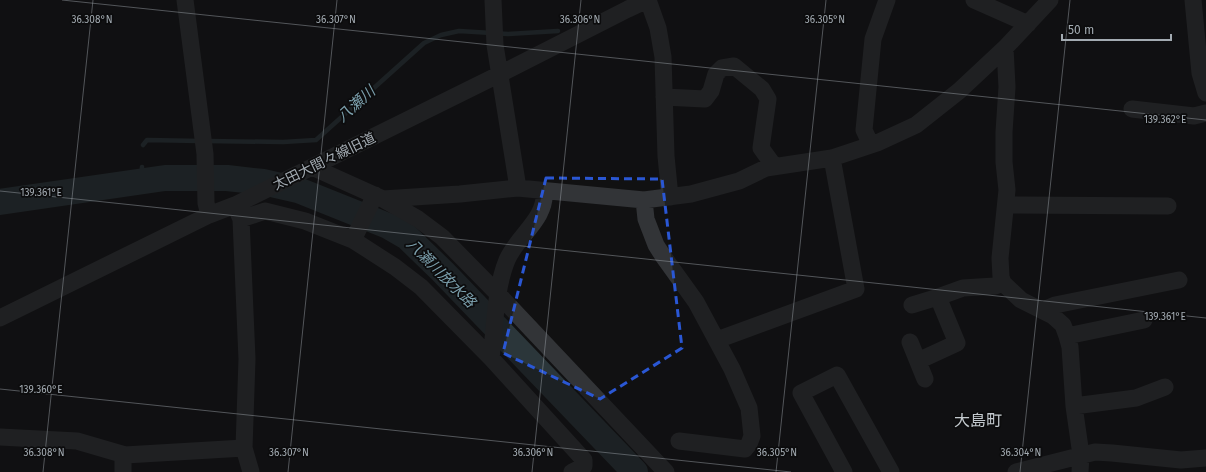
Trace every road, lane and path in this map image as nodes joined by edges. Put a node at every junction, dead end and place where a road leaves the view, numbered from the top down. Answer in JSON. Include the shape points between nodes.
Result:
{"nodes":[{"id":1,"x":185,"y":0,"type":"edge"},
{"id":2,"x":493,"y":0,"type":"edge"},
{"id":3,"x":648,"y":0,"type":"edge"},
{"id":4,"x":888,"y":0,"type":"edge"},
{"id":5,"x":974,"y":0,"type":"edge"},
{"id":6,"x":1050,"y":0,"type":"edge"},
{"id":7,"x":1193,"y":0,"type":"edge"},
{"id":8,"x":626,"y":4,"type":"edge"},
{"id":9,"x":1028,"y":24,"type":"junction"},
{"id":10,"x":1005,"y":48,"type":"junction"},
{"id":11,"x":500,"y":74,"type":"junction"},
{"id":12,"x":1206,"y":94,"type":"edge"},
{"id":13,"x":664,"y":97,"type":"junction"},
{"id":14,"x":1132,"y":108,"type":"dead end"},
{"id":15,"x":1206,"y":113,"type":"edge"},
{"id":16,"x":871,"y":145,"type":"junction"},
{"id":17,"x":832,"y":158,"type":"junction"},
{"id":18,"x":770,"y":167,"type":"junction"},
{"id":19,"x":309,"y":168,"type":"junction"},
{"id":20,"x":518,"y":188,"type":"junction"},
{"id":21,"x":544,"y":191,"type":"junction"},
{"id":22,"x":670,"y":197,"type":"junction"},
{"id":23,"x":1006,"y":197,"type":"junction"},
{"id":24,"x":377,"y":198,"type":"junction"},
{"id":25,"x":644,"y":200,"type":"junction"},
{"id":26,"x":1168,"y":206,"type":"dead end"},
{"id":27,"x":241,"y":207,"type":"junction"},
{"id":28,"x":209,"y":215,"type":"junction"},
{"id":29,"x":354,"y":238,"type":"junction"},
{"id":30,"x":1179,"y":280,"type":"dead end"},
{"id":31,"x":1006,"y":287,"type":"junction"},
{"id":32,"x":938,"y":297,"type":"junction"},
{"id":33,"x":498,"y":298,"type":"junction"},
{"id":34,"x":912,"y":305,"type":"dead end"},
{"id":35,"x":1045,"y":312,"type":"junction"},
{"id":36,"x":0,"y":318,"type":"edge"},
{"id":37,"x":1144,"y":320,"type":"dead end"},
{"id":38,"x":1068,"y":336,"type":"junction"},
{"id":39,"x":717,"y":340,"type":"junction"},
{"id":40,"x":910,"y":342,"type":"dead end"},
{"id":41,"x":491,"y":354,"type":"junction"},
{"id":42,"x":918,"y":361,"type":"junction"},
{"id":43,"x":925,"y":379,"type":"dead end"},
{"id":44,"x":1165,"y":387,"type":"dead end"},
{"id":45,"x":1074,"y":406,"type":"junction"},
{"id":46,"x":0,"y":437,"type":"edge"},
{"id":47,"x":678,"y":441,"type":"dead end"},
{"id":48,"x":244,"y":448,"type":"junction"},
{"id":49,"x":1081,"y":455,"type":"junction"},
{"id":50,"x":1206,"y":458,"type":"edge"},
{"id":51,"x":124,"y":464,"type":"edge"},
{"id":52,"x":1182,"y":466,"type":"edge"},
{"id":53,"x":251,"y":472,"type":"edge"},
{"id":54,"x":572,"y":472,"type":"edge"},
{"id":55,"x":666,"y":472,"type":"edge"},
{"id":56,"x":844,"y":472,"type":"edge"},
{"id":57,"x":891,"y":472,"type":"edge"},
{"id":58,"x":1016,"y":472,"type":"edge"},
{"id":59,"x":1080,"y":472,"type":"edge"}],
"edges":[{"from":1,"to":28,"type":"street","via":[[205,148],[206,203]]},
{"from":2,"to":11,"type":"street","via":[[495,45]]},
{"from":3,"to":8,"type":"street","name":"太田大間々線旧道"},
{"from":3,"to":13,"type":"street","via":[[658,28],[664,57]]},
{"from":4,"to":16,"type":"street","via":[[873,39],[864,130]]},
{"from":5,"to":9,"type":"street"},
{"from":6,"to":9,"type":"street"},
{"from":7,"to":12,"type":"street","via":[[1200,72]]},
{"from":8,"to":11,"type":"street","name":"太田大間々線旧道"},
{"from":9,"to":10,"type":"street"},
{"from":10,"to":16,"type":"street","via":[[959,91],[916,124]]},
{"from":10,"to":23,"type":"street"},
{"from":11,"to":19,"type":"street","name":"太田大間々線旧道"},
{"from":11,"to":20,"type":"street"},
{"from":13,"to":18,"type":"street","via":[[705,99],[711,91],[716,74],[722,68],[734,66],[762,89],[768,99],[761,148]]},
{"from":13,"to":22,"type":"street"},
{"from":14,"to":15,"type":"street","via":[[1194,116]]},
{"from":16,"to":17,"type":"street"},
{"from":17,"to":18,"type":"street"},
{"from":17,"to":39,"type":"street","via":[[856,289]]},
{"from":18,"to":22,"type":"street","via":[[738,181]]},
{"from":19,"to":24,"type":"street"},
{"from":19,"to":27,"type":"street","name":"太田大間々線旧道"},
{"from":20,"to":21,"type":"street"},
{"from":20,"to":24,"type":"street"},
{"from":21,"to":25,"type":"street"},
{"from":21,"to":33,"type":"street","via":[[545,199],[536,220],[507,259]]},
{"from":22,"to":25,"type":"street"},
{"from":23,"to":26,"type":"street"},
{"from":23,"to":31,"type":"street","via":[[1000,268]]},
{"from":24,"to":29,"type":"street"},
{"from":24,"to":33,"type":"street","via":[[418,219],[442,237]]},
{"from":25,"to":39,"type":"street","via":[[646,220],[656,245],[696,302]]},
{"from":27,"to":28,"type":"street","name":"太田大間々線旧道"},
{"from":27,"to":29,"type":"street","via":[[278,213]]},
{"from":27,"to":48,"type":"street","via":[[247,359]]},
{"from":28,"to":36,"type":"street","name":"太田大間々線旧道"},
{"from":29,"to":41,"type":"street","via":[[421,287]]},
{"from":30,"to":35,"type":"street","via":[[1055,305]]},
{"from":31,"to":32,"type":"street","via":[[963,288]]},
{"from":31,"to":35,"type":"street","via":[[1021,300]]},
{"from":32,"to":34,"type":"street"},
{"from":32,"to":42,"type":"street","via":[[956,344]]},
{"from":33,"to":41,"type":"street"},
{"from":33,"to":55,"type":"street"},
{"from":35,"to":38,"type":"street","via":[[1063,325]]},
{"from":37,"to":38,"type":"street"},
{"from":38,"to":45,"type":"street"},
{"from":39,"to":47,"type":"street","via":[[749,408],[752,436],[745,449]]},
{"from":40,"to":42,"type":"street"},
{"from":41,"to":54,"type":"street","via":[[584,460],[584,466]]},
{"from":42,"to":43,"type":"street"},
{"from":44,"to":45,"type":"street","via":[[1136,398]]},
{"from":45,"to":49,"type":"street"},
{"from":46,"to":51,"type":"street","via":[[77,442]]},
{"from":48,"to":51,"type":"street"},
{"from":48,"to":53,"type":"street"},
{"from":49,"to":52,"type":"street","via":[[1095,452],[1112,453]]},
{"from":49,"to":58,"type":"street"},
{"from":49,"to":59,"type":"street"},
{"from":50,"to":52,"type":"street"},
{"from":56,"to":57,"type":"street","via":[[801,393],[837,375]]}]}
